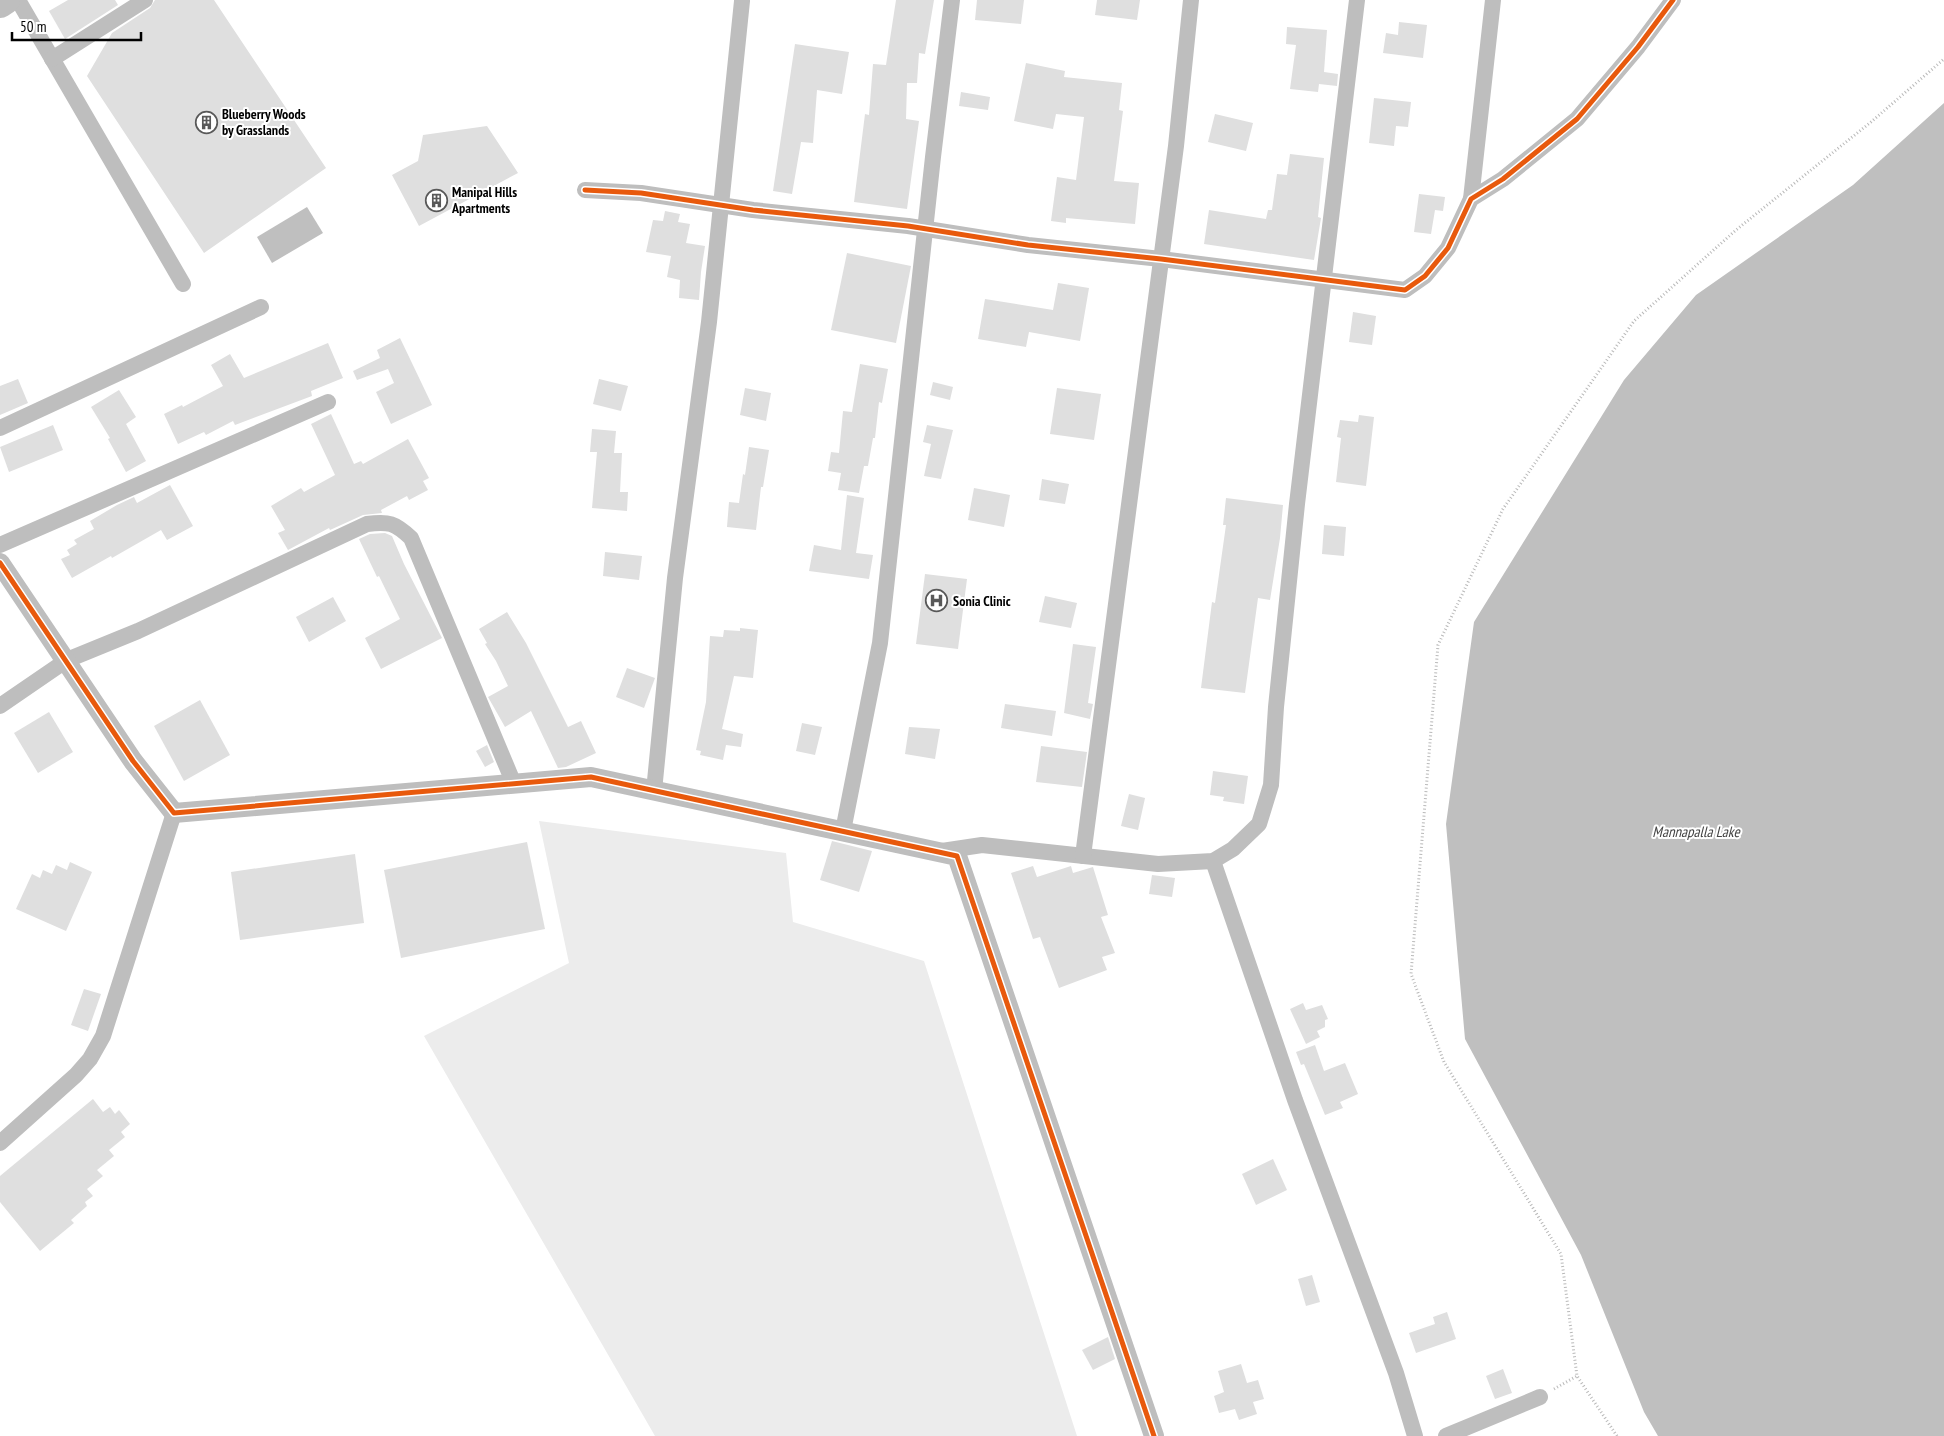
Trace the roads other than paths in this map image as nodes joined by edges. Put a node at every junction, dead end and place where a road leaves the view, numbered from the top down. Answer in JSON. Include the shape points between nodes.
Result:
{"nodes":[{"id":1,"x":6,"y":0,"type":"edge"},
{"id":2,"x":18,"y":0,"type":"edge"},
{"id":3,"x":145,"y":0,"type":"edge"},
{"id":4,"x":952,"y":0,"type":"edge"},
{"id":5,"x":1191,"y":0,"type":"edge"},
{"id":6,"x":1357,"y":0,"type":"edge"},
{"id":7,"x":1493,"y":0,"type":"edge"},
{"id":8,"x":1673,"y":0,"type":"edge"},
{"id":9,"x":742,"y":2,"type":"dead end"},
{"id":10,"x":0,"y":4,"type":"edge"},
{"id":11,"x":52,"y":59,"type":"junction"},
{"id":12,"x":585,"y":190,"type":"dead end"},
{"id":13,"x":1471,"y":199,"type":"junction"},
{"id":14,"x":721,"y":205,"type":"junction"},
{"id":15,"x":925,"y":229,"type":"junction"},
{"id":16,"x":1161,"y":259,"type":"junction"},
{"id":17,"x":1324,"y":280,"type":"junction"},
{"id":18,"x":183,"y":284,"type":"dead end"},
{"id":19,"x":261,"y":307,"type":"dead end"},
{"id":20,"x":328,"y":402,"type":"dead end"},
{"id":21,"x":0,"y":428,"type":"edge"},
{"id":22,"x":0,"y":545,"type":"edge"},
{"id":23,"x":0,"y":563,"type":"edge"},
{"id":24,"x":67,"y":660,"type":"junction"},
{"id":25,"x":0,"y":706,"type":"edge"},
{"id":26,"x":514,"y":784,"type":"junction"},
{"id":27,"x":654,"y":790,"type":"junction"},
{"id":28,"x":174,"y":813,"type":"junction"},
{"id":29,"x":843,"y":831,"type":"junction"},
{"id":30,"x":939,"y":852,"type":"junction"},
{"id":31,"x":1083,"y":856,"type":"junction"},
{"id":32,"x":1213,"y":861,"type":"junction"},
{"id":33,"x":0,"y":1142,"type":"edge"},
{"id":34,"x":1540,"y":1397,"type":"road end"},
{"id":35,"x":1154,"y":1436,"type":"edge"},
{"id":36,"x":1415,"y":1436,"type":"edge"},
{"id":37,"x":1446,"y":1436,"type":"edge"}],
"edges":[{"from":1,"to":10,"type":"highway"},
{"from":2,"to":11,"type":"street"},
{"from":3,"to":11,"type":"street"},
{"from":4,"to":15,"type":"street"},
{"from":5,"to":16,"type":"street"},
{"from":6,"to":17,"type":"street"},
{"from":7,"to":13,"type":"street"},
{"from":8,"to":13,"type":"street","via":[[1578,119],[1503,179]]},
{"from":9,"to":14,"type":"street"},
{"from":11,"to":18,"type":"street"},
{"from":12,"to":14,"type":"street","via":[[641,193]]},
{"from":13,"to":17,"type":"street","via":[[1448,248],[1425,276],[1405,290]]},
{"from":14,"to":15,"type":"street"},
{"from":14,"to":27,"type":"street","via":[[675,578]]},
{"from":15,"to":16,"type":"street","via":[[1028,245]]},
{"from":15,"to":29,"type":"street","via":[[880,643]]},
{"from":16,"to":17,"type":"street"},
{"from":16,"to":31,"type":"street"},
{"from":17,"to":32,"type":"street","via":[[1297,504],[1271,785],[1259,824],[1233,849]]},
{"from":19,"to":21,"type":"street"},
{"from":20,"to":22,"type":"street"},
{"from":23,"to":24,"type":"street"},
{"from":24,"to":25,"type":"street"},
{"from":24,"to":26,"type":"street","via":[[367,524],[385,522],[398,526],[411,538]]},
{"from":24,"to":28,"type":"street","via":[[133,761]]},
{"from":26,"to":27,"type":"street","via":[[591,777]]},
{"from":26,"to":28,"type":"street"},
{"from":27,"to":29,"type":"street"},
{"from":28,"to":33,"type":"street","via":[[103,1036],[76,1075]]},
{"from":29,"to":30,"type":"street"},
{"from":30,"to":31,"type":"street","via":[[982,846]]},
{"from":30,"to":35,"type":"street","via":[[958,856]]},
{"from":31,"to":32,"type":"street","via":[[1158,864]]},
{"from":32,"to":36,"type":"street","via":[[1295,1100],[1396,1373]]},
{"from":34,"to":37,"type":"street"}]}
